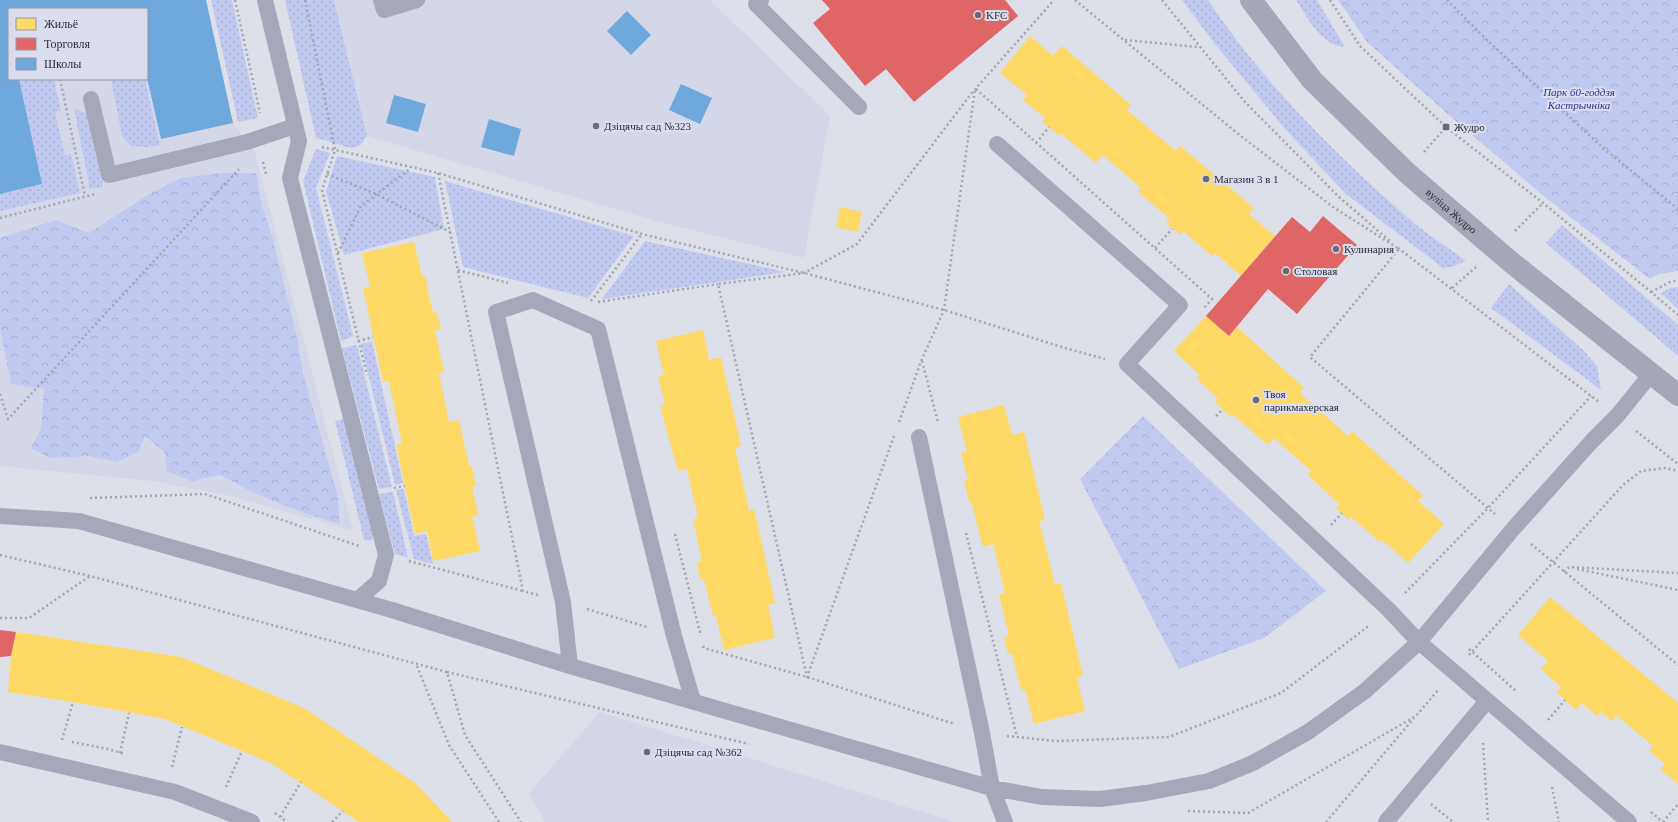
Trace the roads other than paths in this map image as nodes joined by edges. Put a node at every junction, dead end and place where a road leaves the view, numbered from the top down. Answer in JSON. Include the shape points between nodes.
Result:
{"nodes":[{"id":1,"x":265,"y":0,"type":"edge"},
{"id":2,"x":381,"y":0,"type":"edge"},
{"id":3,"x":417,"y":0,"type":"edge"},
{"id":4,"x":761,"y":0,"type":"edge"},
{"id":5,"x":1251,"y":0,"type":"edge"},
{"id":6,"x":91,"y":100,"type":"dead end"},
{"id":7,"x":859,"y":107,"type":"dead end"},
{"id":8,"x":297,"y":134,"type":"junction"},
{"id":9,"x":997,"y":144,"type":"dead end"},
{"id":10,"x":1651,"y":374,"type":"junction"},
{"id":11,"x":1678,"y":395,"type":"edge"},
{"id":12,"x":919,"y":437,"type":"dead end"},
{"id":13,"x":0,"y":516,"type":"edge"},
{"id":14,"x":357,"y":600,"type":"junction"},
{"id":15,"x":1419,"y":642,"type":"junction"},
{"id":16,"x":570,"y":666,"type":"junction"},
{"id":17,"x":693,"y":701,"type":"junction"},
{"id":18,"x":1487,"y":701,"type":"junction"},
{"id":19,"x":0,"y":752,"type":"edge"},
{"id":20,"x":992,"y":788,"type":"junction"},
{"id":21,"x":252,"y":822,"type":"edge"},
{"id":22,"x":1005,"y":822,"type":"edge"},
{"id":23,"x":1386,"y":822,"type":"edge"},
{"id":24,"x":1629,"y":822,"type":"edge"}],
"edges":[{"from":1,"to":8,"type":"lane"},
{"from":2,"to":3,"type":"lane","via":[[384,10]]},
{"from":4,"to":7,"type":"lane","via":[[756,4]]},
{"from":5,"to":10,"type":"main road","name":"вуліца Жудро","via":[[1312,80],[1406,172],[1512,263]]},
{"from":6,"to":8,"type":"lane","via":[[109,175],[266,136]]},
{"from":8,"to":14,"type":"lane","via":[[290,178],[386,555],[379,581]]},
{"from":9,"to":15,"type":"lane","via":[[1180,305],[1127,364],[1389,610]]},
{"from":10,"to":11,"type":"main road","name":"вуліца Жудро"},
{"from":10,"to":15,"type":"lane","via":[[1617,416],[1513,530]]},
{"from":12,"to":20,"type":"lane"},
{"from":13,"to":14,"type":"lane","via":[[79,521]]},
{"from":14,"to":16,"type":"lane"},
{"from":15,"to":18,"type":"lane"},
{"from":15,"to":20,"type":"lane","via":[[1365,691],[1308,732],[1253,763],[1209,781],[1100,799],[1042,797]]},
{"from":16,"to":17,"type":"lane"},
{"from":16,"to":17,"type":"lane","via":[[563,602],[496,312],[533,300],[598,328],[674,636]]},
{"from":17,"to":20,"type":"lane"},
{"from":18,"to":23,"type":"lane"},
{"from":18,"to":24,"type":"lane"},
{"from":19,"to":21,"type":"lane","via":[[175,792]]},
{"from":20,"to":22,"type":"lane"}]}
